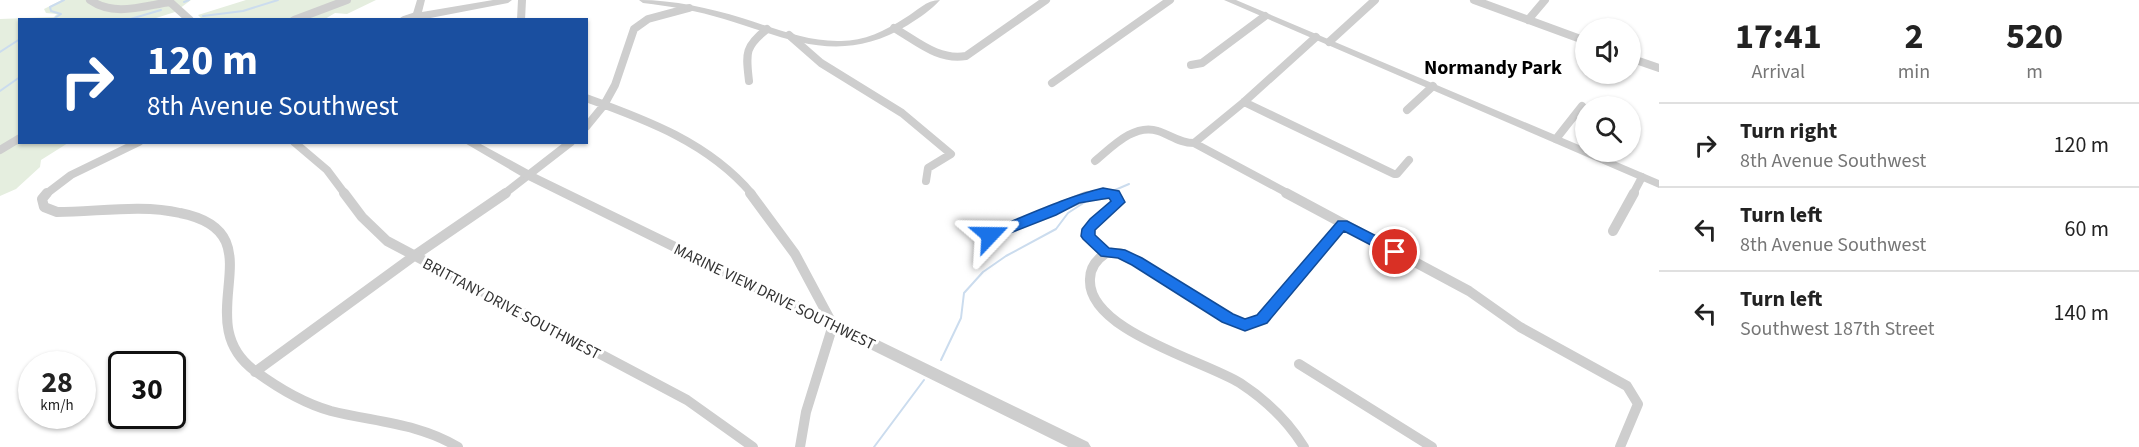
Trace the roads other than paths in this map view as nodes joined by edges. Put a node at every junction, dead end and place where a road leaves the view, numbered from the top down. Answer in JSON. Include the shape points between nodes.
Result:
{"nodes":[{"id":1,"x":90,"y":0,"type":"edge"},
{"id":2,"x":347,"y":0,"type":"edge"},
{"id":3,"x":421,"y":0,"type":"edge"},
{"id":4,"x":508,"y":0,"type":"edge"},
{"id":5,"x":522,"y":0,"type":"edge"},
{"id":6,"x":643,"y":0,"type":"edge"},
{"id":7,"x":936,"y":0,"type":"edge"},
{"id":8,"x":1046,"y":0,"type":"edge"},
{"id":9,"x":1170,"y":0,"type":"edge"},
{"id":10,"x":1228,"y":0,"type":"edge"},
{"id":11,"x":1375,"y":0,"type":"edge"},
{"id":12,"x":1474,"y":0,"type":"edge"},
{"id":13,"x":1545,"y":0,"type":"edge"},
{"id":14,"x":170,"y":1,"type":"edge"},
{"id":15,"x":689,"y":8,"type":"junction"},
{"id":16,"x":1265,"y":16,"type":"junction"},
{"id":17,"x":188,"y":18,"type":"edge"},
{"id":18,"x":299,"y":18,"type":"edge"},
{"id":19,"x":415,"y":18,"type":"edge"},
{"id":20,"x":521,"y":18,"type":"edge"},
{"id":21,"x":1528,"y":20,"type":"junction"},
{"id":22,"x":894,"y":28,"type":"junction"},
{"id":23,"x":767,"y":29,"type":"junction"},
{"id":24,"x":789,"y":35,"type":"junction"},
{"id":25,"x":1316,"y":37,"type":"junction"},
{"id":26,"x":1575,"y":38,"type":"edge"},
{"id":27,"x":1329,"y":42,"type":"junction"},
{"id":28,"x":1641,"y":62,"type":"edge"},
{"id":29,"x":1191,"y":65,"type":"dead end"},
{"id":30,"x":1659,"y":68,"type":"edge"},
{"id":31,"x":748,"y":81,"type":"dead end"},
{"id":32,"x":1052,"y":82,"type":"dead end"},
{"id":33,"x":1433,"y":86,"type":"junction"},
{"id":34,"x":588,"y":99,"type":"edge"},
{"id":35,"x":1244,"y":102,"type":"junction"},
{"id":36,"x":604,"y":105,"type":"junction"},
{"id":37,"x":1407,"y":110,"type":"dead end"},
{"id":38,"x":1575,"y":115,"type":"edge"},
{"id":39,"x":588,"y":125,"type":"edge"},
{"id":40,"x":18,"y":139,"type":"edge"},
{"id":41,"x":1556,"y":139,"type":"junction"},
{"id":42,"x":1194,"y":143,"type":"junction"},
{"id":43,"x":136,"y":144,"type":"edge"},
{"id":44,"x":296,"y":144,"type":"edge"},
{"id":45,"x":472,"y":144,"type":"edge"},
{"id":46,"x":569,"y":144,"type":"edge"},
{"id":47,"x":0,"y":150,"type":"edge"},
{"id":48,"x":1409,"y":160,"type":"dead end"},
{"id":49,"x":1095,"y":161,"type":"dead end"},
{"id":50,"x":530,"y":176,"type":"junction"},
{"id":51,"x":1642,"y":177,"type":"junction"},
{"id":52,"x":926,"y":181,"type":"dead end"},
{"id":53,"x":1659,"y":184,"type":"edge"},
{"id":54,"x":1342,"y":224,"type":"junction"},
{"id":55,"x":1613,"y":231,"type":"dead end"},
{"id":56,"x":990,"y":235,"type":"dead end"},
{"id":57,"x":1106,"y":253,"type":"junction"},
{"id":58,"x":414,"y":256,"type":"junction"},
{"id":59,"x":833,"y":325,"type":"junction"},
{"id":60,"x":1299,"y":364,"type":"dead end"},
{"id":61,"x":255,"y":372,"type":"junction"},
{"id":62,"x":458,"y":447,"type":"edge"},
{"id":63,"x":753,"y":447,"type":"edge"},
{"id":64,"x":800,"y":447,"type":"edge"},
{"id":65,"x":1083,"y":447,"type":"edge"},
{"id":66,"x":1304,"y":447,"type":"edge"},
{"id":67,"x":1432,"y":447,"type":"edge"},
{"id":68,"x":1620,"y":447,"type":"edge"}],
"edges":[{"from":1,"to":14,"type":"street","via":[[101,9]]},
{"from":2,"to":18,"type":"street"},
{"from":3,"to":19,"type":"street"},
{"from":4,"to":19,"type":"street"},
{"from":5,"to":20,"type":"street"},
{"from":6,"to":15,"type":"street"},
{"from":7,"to":22,"type":"street"},
{"from":8,"to":22,"type":"street","via":[[966,57],[942,55]]},
{"from":9,"to":32,"type":"street"},
{"from":10,"to":16,"type":"street"},
{"from":11,"to":27,"type":"street"},
{"from":12,"to":21,"type":"street"},
{"from":13,"to":21,"type":"street"},
{"from":14,"to":17,"type":"street"},
{"from":15,"to":23,"type":"street"},
{"from":15,"to":36,"type":"street","via":[[648,19],[634,29]]},
{"from":16,"to":25,"type":"street"},
{"from":16,"to":29,"type":"street","via":[[1202,63]]},
{"from":21,"to":26,"type":"street"},
{"from":22,"to":24,"type":"street","via":[[854,43]]},
{"from":23,"to":24,"type":"street"},
{"from":23,"to":31,"type":"street","via":[[746,47]]},
{"from":24,"to":52,"type":"street","via":[[834,70],[918,124],[951,154],[928,168]]},
{"from":25,"to":27,"type":"street"},
{"from":25,"to":35,"type":"street"},
{"from":27,"to":33,"type":"street"},
{"from":28,"to":30,"type":"street"},
{"from":33,"to":37,"type":"street"},
{"from":33,"to":41,"type":"street"},
{"from":34,"to":36,"type":"street"},
{"from":35,"to":42,"type":"street"},
{"from":35,"to":48,"type":"street","via":[[1394,174]]},
{"from":36,"to":39,"type":"street"},
{"from":36,"to":59,"type":"street","via":[[694,146],[741,183],[775,224]]},
{"from":38,"to":41,"type":"street"},
{"from":40,"to":47,"type":"street"},
{"from":41,"to":51,"type":"street"},
{"from":42,"to":49,"type":"street","via":[[1180,143],[1160,131],[1144,128]]},
{"from":42,"to":54,"type":"street"},
{"from":43,"to":61,"type":"street","via":[[59,182],[44,195],[44,207],[57,212],[178,212],[193,215],[218,229],[232,262],[226,333]]},
{"from":44,"to":58,"type":"street","name":"BRITTANY DRIVE SOUTHWEST","via":[[327,170],[378,233]]},
{"from":45,"to":50,"type":"street","name":"MARINE VIEW DRIVE SOUTHWEST"},
{"from":46,"to":50,"type":"street"},
{"from":50,"to":58,"type":"street"},
{"from":50,"to":59,"type":"street","name":"MARINE VIEW DRIVE SOUTHWEST"},
{"from":51,"to":53,"type":"street"},
{"from":51,"to":55,"type":"street"},
{"from":54,"to":57,"type":"street","via":[[1262,319],[1245,325],[1227,318],[1137,261]]},
{"from":54,"to":68,"type":"street","via":[[1469,291],[1520,327],[1634,392],[1638,404]]},
{"from":56,"to":57,"type":"street","via":[[1075,199],[1114,194],[1118,202],[1089,229],[1088,236]]},
{"from":57,"to":66,"type":"street","via":[[1091,269],[1089,280],[1091,295],[1105,314],[1130,332],[1220,372],[1251,391],[1279,415]]},
{"from":58,"to":61,"type":"street"},
{"from":58,"to":63,"type":"street","name":"BRITTANY DRIVE SOUTHWEST","via":[[687,400]]},
{"from":59,"to":64,"type":"street","via":[[806,412]]},
{"from":59,"to":65,"type":"street","name":"MARINE VIEW DRIVE SOUTHWEST"},
{"from":60,"to":67,"type":"street"},
{"from":61,"to":62,"type":"street","via":[[311,404],[404,423]]}]}
